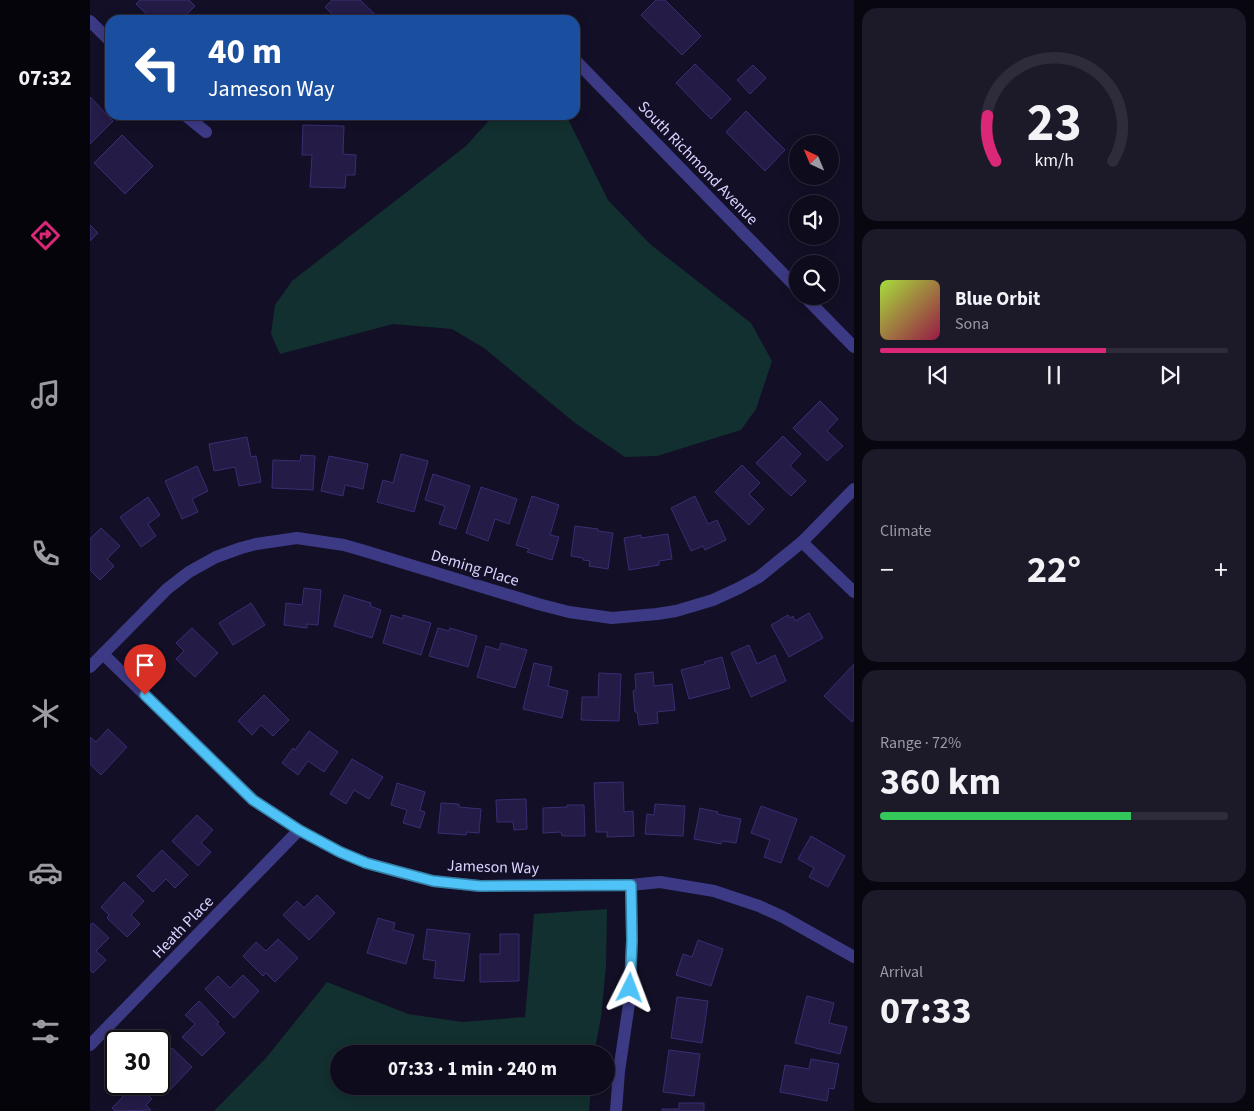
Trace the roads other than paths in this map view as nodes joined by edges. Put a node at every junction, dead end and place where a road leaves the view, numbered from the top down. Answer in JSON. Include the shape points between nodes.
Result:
{"nodes":[{"id":1,"x":90,"y":22,"type":"edge"},
{"id":2,"x":105,"y":36,"type":"edge"},
{"id":3,"x":580,"y":65,"type":"edge"},
{"id":4,"x":192,"y":120,"type":"edge"},
{"id":5,"x":206,"y":132,"type":"dead end"},
{"id":6,"x":789,"y":280,"type":"edge"},
{"id":7,"x":813,"y":305,"type":"edge"},
{"id":8,"x":854,"y":347,"type":"edge"},
{"id":9,"x":854,"y":489,"type":"edge"},
{"id":10,"x":802,"y":542,"type":"junction"},
{"id":11,"x":854,"y":592,"type":"edge"},
{"id":12,"x":103,"y":654,"type":"junction"},
{"id":13,"x":90,"y":667,"type":"edge"},
{"id":14,"x":299,"y":830,"type":"junction"},
{"id":15,"x":631,"y":885,"type":"junction"},
{"id":16,"x":854,"y":957,"type":"edge"},
{"id":17,"x":90,"y":1045,"type":"edge"},
{"id":18,"x":616,"y":1111,"type":"edge"}],
"edges":[{"from":1,"to":2,"type":"street"},
{"from":3,"to":6,"type":"street","name":"South Richmond Avenue"},
{"from":4,"to":5,"type":"street"},
{"from":7,"to":8,"type":"street"},
{"from":9,"to":10,"type":"street","name":"Deming Place"},
{"from":10,"to":11,"type":"street"},
{"from":10,"to":12,"type":"street","name":"Deming Place","via":[[760,577],[713,600],[676,611],[612,618],[538,604],[344,545],[297,538],[256,544],[216,557],[189,572],[167,589]]},
{"from":12,"to":13,"type":"street","name":"Deming Place"},
{"from":12,"to":14,"type":"street","name":"Jameson Way","via":[[253,800]]},
{"from":14,"to":15,"type":"street","name":"Jameson Way","via":[[366,863],[433,881],[480,886]]},
{"from":14,"to":17,"type":"street","name":"Heath Place"},
{"from":15,"to":16,"type":"street","name":"Jameson Way","via":[[660,882],[714,891],[783,917]]},
{"from":15,"to":18,"type":"street","via":[[629,1004]]}]}
